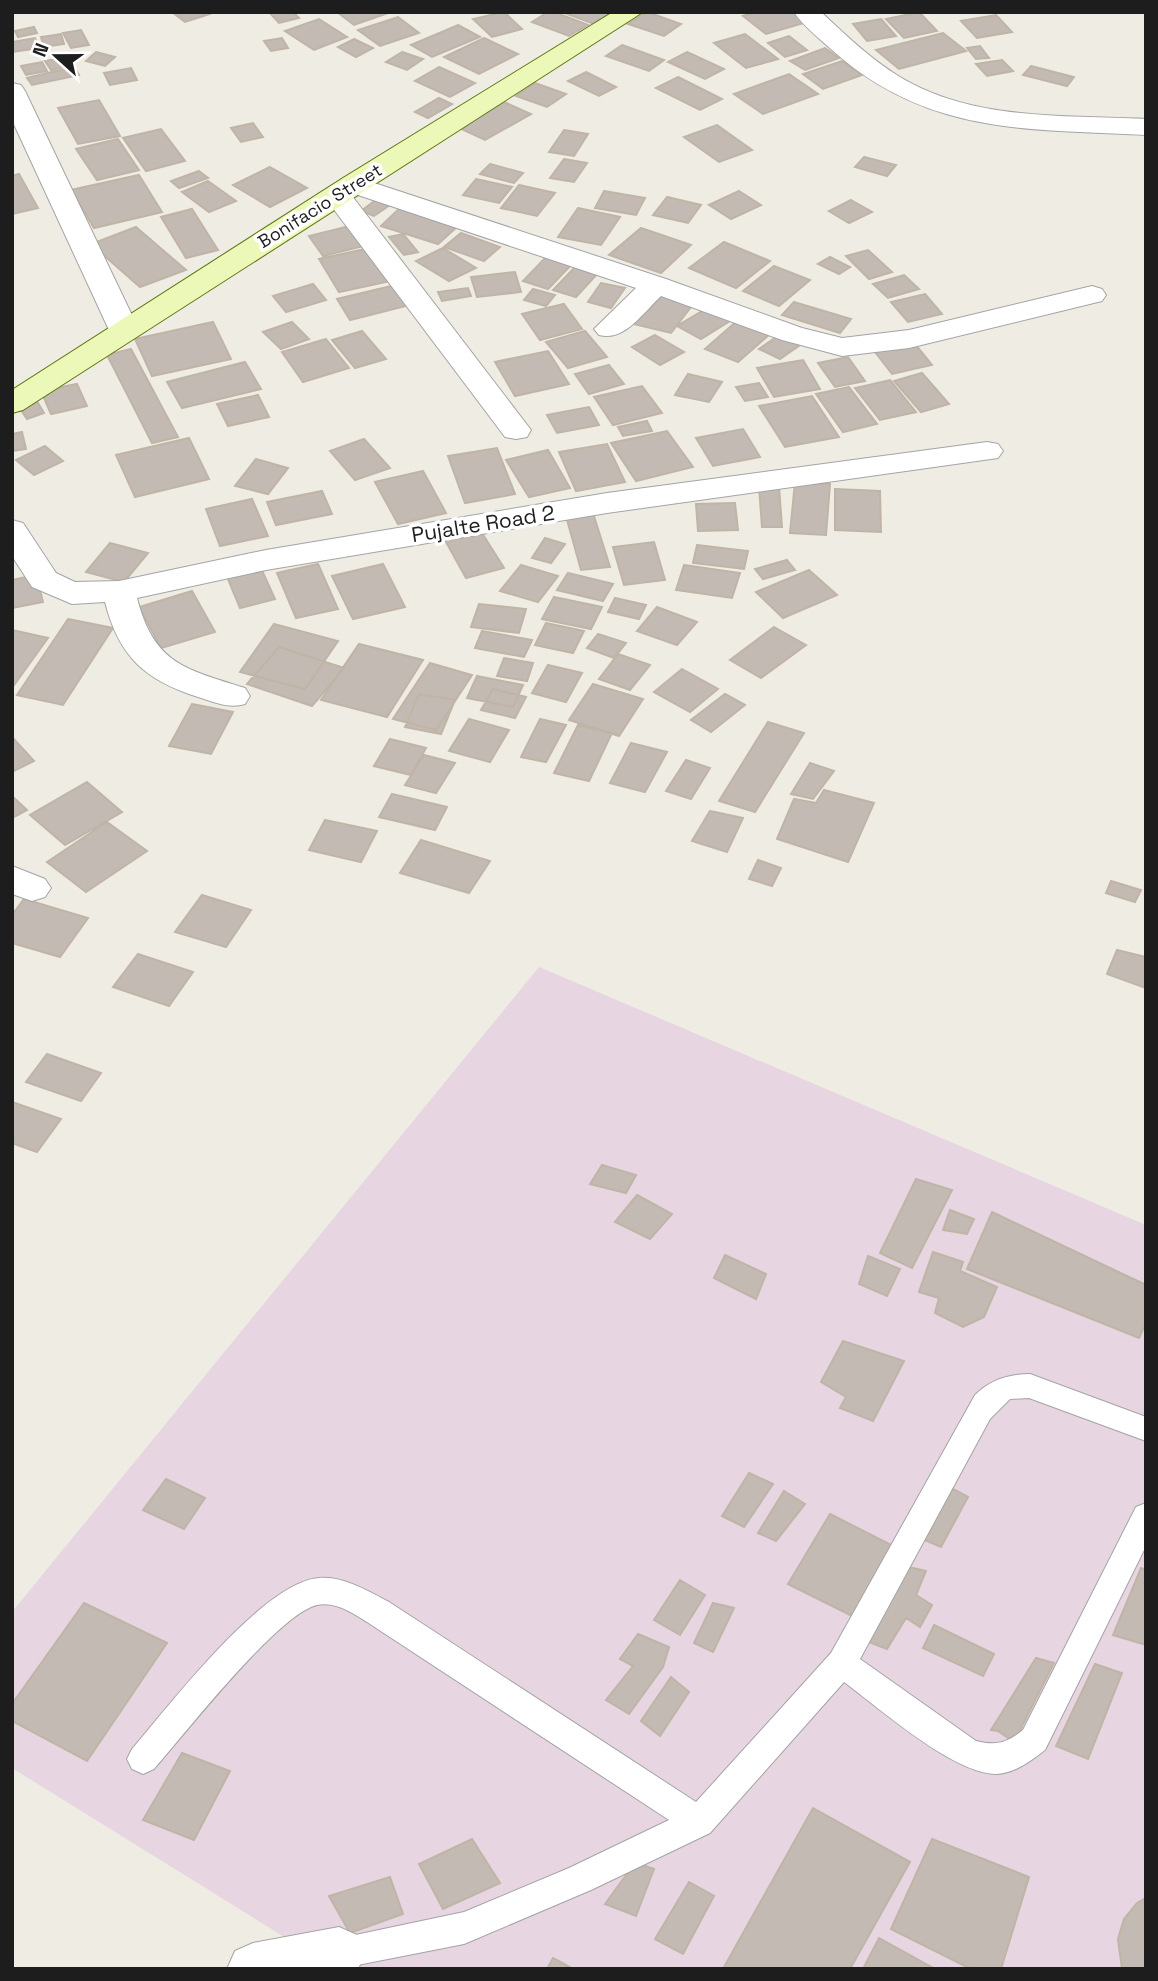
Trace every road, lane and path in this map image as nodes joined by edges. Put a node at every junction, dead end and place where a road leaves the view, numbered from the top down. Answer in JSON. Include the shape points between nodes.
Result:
{"nodes":[{"id":1,"x":631,"y":12,"type":"edge"},
{"id":2,"x":806,"y":12,"type":"edge"},
{"id":3,"x":12,"y":91,"type":"edge"},
{"id":4,"x":1146,"y":127,"type":"edge"},
{"id":5,"x":345,"y":189,"type":"junction"},
{"id":6,"x":656,"y":285,"type":"junction"},
{"id":7,"x":1092,"y":295,"type":"dead end"},
{"id":8,"x":609,"y":329,"type":"dead end"},
{"id":9,"x":124,"y":330,"type":"junction"},
{"id":10,"x":12,"y":404,"type":"edge"},
{"id":11,"x":516,"y":430,"type":"dead end"},
{"id":12,"x":987,"y":452,"type":"dead end"},
{"id":13,"x":12,"y":530,"type":"edge"},
{"id":14,"x":119,"y":591,"type":"junction"},
{"id":15,"x":233,"y":696,"type":"dead end"},
{"id":16,"x":1146,"y":1429,"type":"edge"},
{"id":17,"x":1146,"y":1516,"type":"edge"},
{"id":18,"x":842,"y":1663,"type":"junction"},
{"id":19,"x":143,"y":1759,"type":"dead end"},
{"id":20,"x":699,"y":1822,"type":"junction"},
{"id":21,"x":339,"y":1953,"type":"joint"},
{"id":22,"x":253,"y":1969,"type":"edge"}],
"edges":[{"from":1,"to":5,"type":"street","name":"Bonifacio Street"},
{"from":2,"to":4,"type":"street","via":[[892,84],[939,104],[1021,121]]},
{"from":3,"to":9,"type":"street"},
{"from":5,"to":6,"type":"street"},
{"from":5,"to":9,"type":"street","name":"Bonifacio Street"},
{"from":5,"to":11,"type":"street"},
{"from":6,"to":7,"type":"street","via":[[842,347],[908,339]]},
{"from":6,"to":8,"type":"street"},
{"from":9,"to":10,"type":"street","name":"Bonifacio Street"},
{"from":12,"to":14,"type":"street","name":"Pujalte Road 2","via":[[594,505],[278,558]]},
{"from":13,"to":14,"type":"street","name":"Pujalte Road 2","via":[[44,580],[56,587],[72,593]]},
{"from":14,"to":15,"type":"street","via":[[124,617],[150,663],[173,677]]},
{"from":16,"to":18,"type":"lane","via":[[1030,1386],[993,1394],[980,1410]]},
{"from":17,"to":18,"type":"lane","via":[[1034,1740],[1018,1753],[988,1760],[967,1753]]},
{"from":18,"to":20,"type":"lane"},
{"from":19,"to":20,"type":"lane","via":[[263,1625],[291,1602],[314,1592],[331,1592],[378,1612]]},
{"from":20,"to":21,"type":"lane","via":[[464,1928]]},
{"from":21,"to":22,"type":"street"}]}
